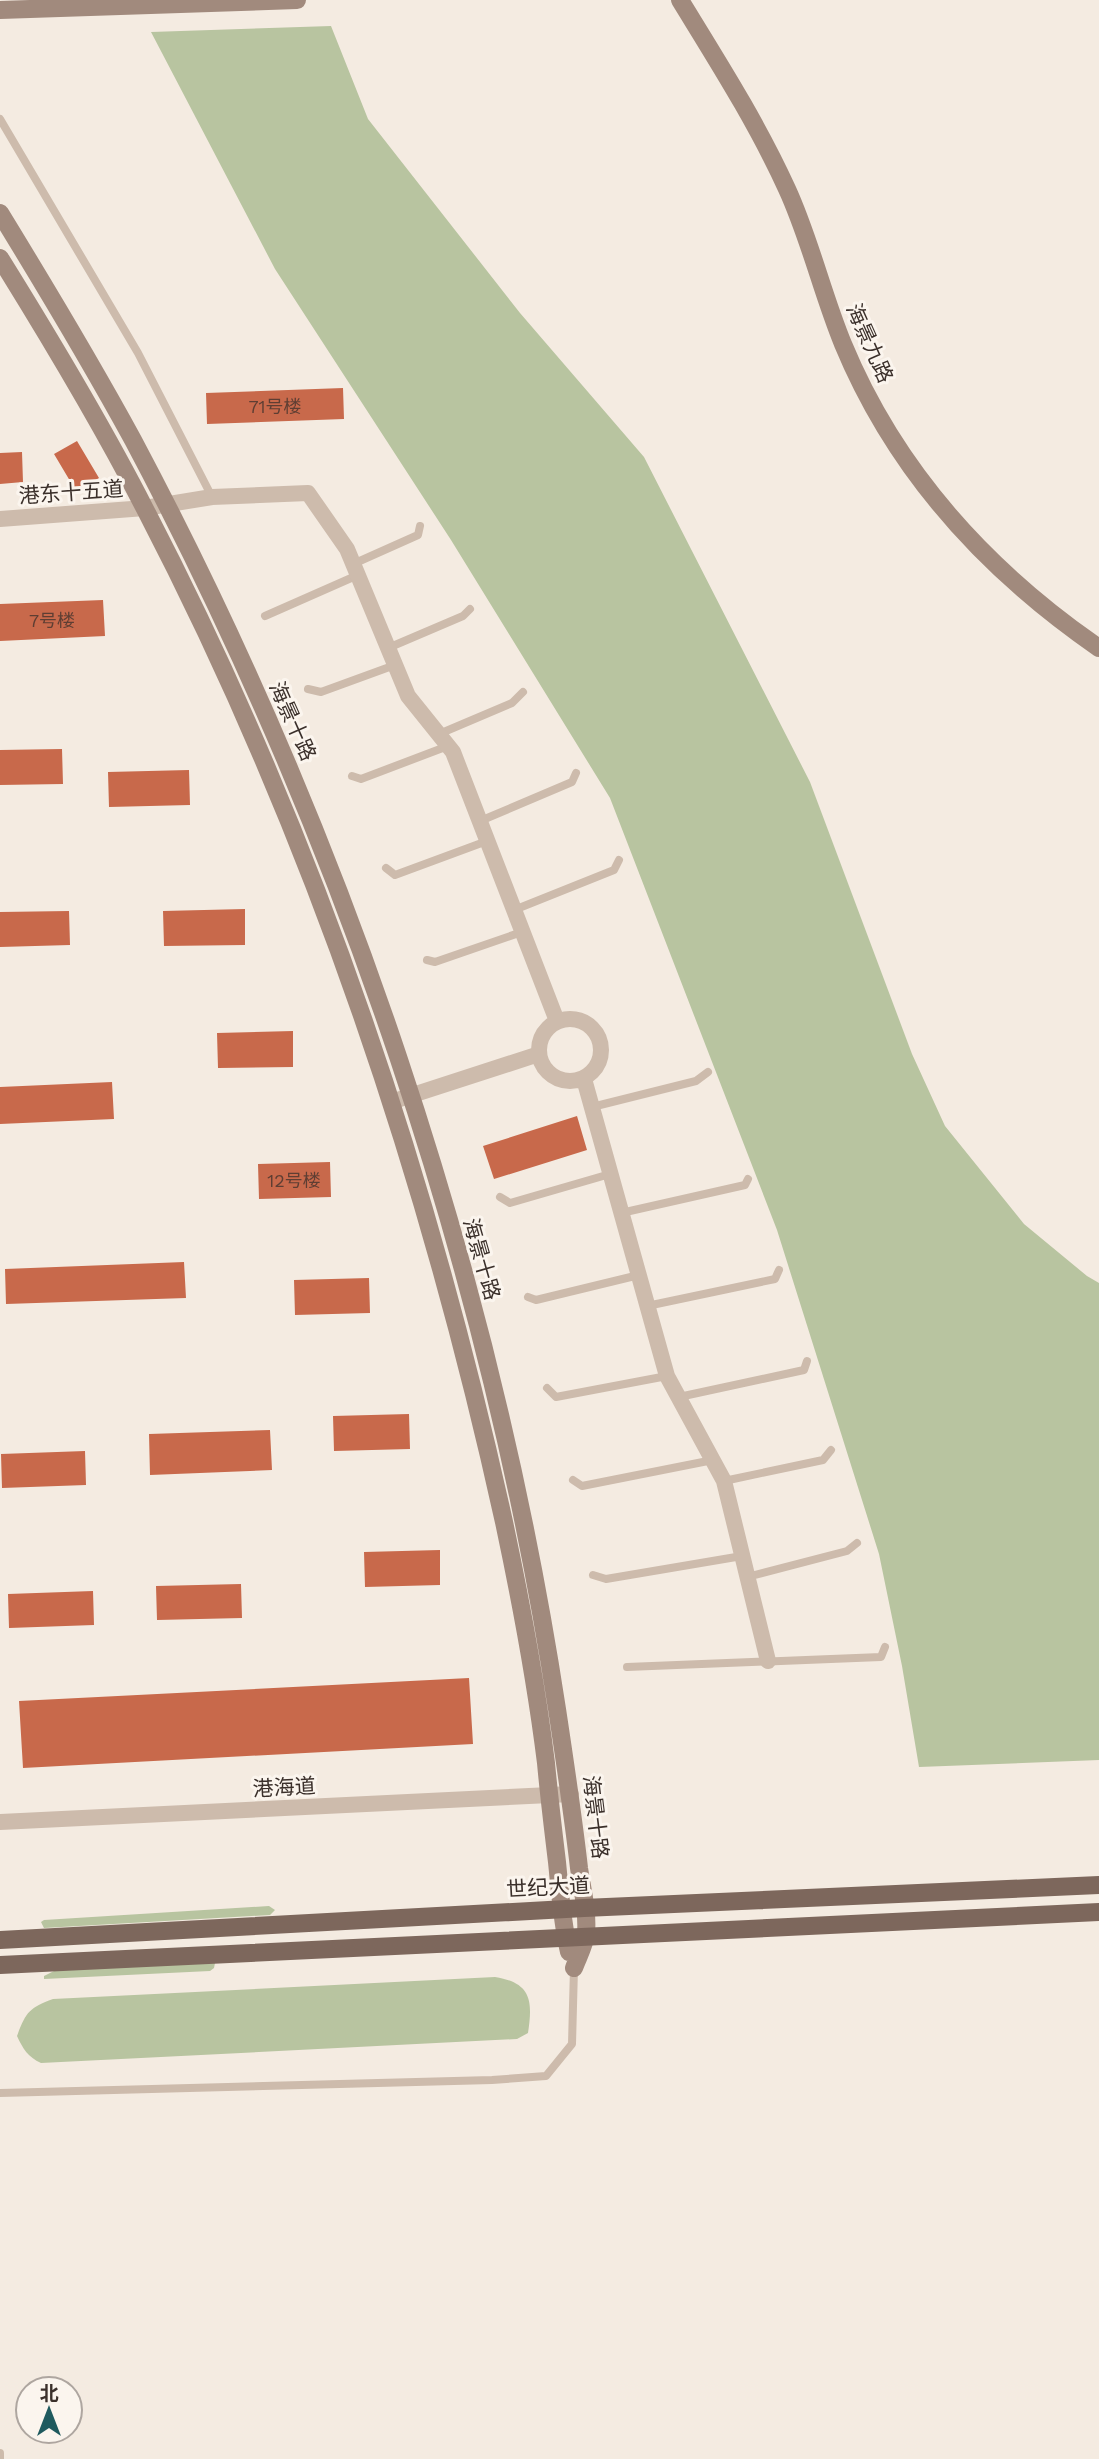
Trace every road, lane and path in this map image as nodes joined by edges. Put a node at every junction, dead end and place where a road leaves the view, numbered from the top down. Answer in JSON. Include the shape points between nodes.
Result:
{"nodes":[{"id":1,"x":298,"y":0,"type":"edge"},
{"id":2,"x":680,"y":0,"type":"edge"},
{"id":3,"x":688,"y":0,"type":"edge"},
{"id":4,"x":0,"y":10,"type":"edge"},
{"id":5,"x":0,"y":119,"type":"edge"},
{"id":6,"x":0,"y":213,"type":"edge"},
{"id":7,"x":0,"y":258,"type":"edge"},
{"id":8,"x":212,"y":497,"type":"junction"},
{"id":9,"x":166,"y":504,"type":"junction"},
{"id":10,"x":145,"y":508,"type":"junction"},
{"id":11,"x":0,"y":519,"type":"edge"},
{"id":12,"x":420,"y":526,"type":"dead end"},
{"id":13,"x":356,"y":569,"type":"junction"},
{"id":14,"x":470,"y":609,"type":"dead end"},
{"id":15,"x":265,"y":616,"type":"dead end"},
{"id":16,"x":1099,"y":638,"type":"edge"},
{"id":17,"x":1099,"y":648,"type":"edge"},
{"id":18,"x":388,"y":649,"type":"junction"},
{"id":19,"x":395,"y":665,"type":"junction"},
{"id":20,"x":308,"y":689,"type":"dead end"},
{"id":21,"x":523,"y":692,"type":"dead end"},
{"id":22,"x":443,"y":740,"type":"junction"},
{"id":23,"x":576,"y":773,"type":"dead end"},
{"id":24,"x":352,"y":776,"type":"dead end"},
{"id":25,"x":480,"y":821,"type":"junction"},
{"id":26,"x":487,"y":841,"type":"junction"},
{"id":27,"x":619,"y":860,"type":"dead end"},
{"id":28,"x":386,"y":868,"type":"dead end"},
{"id":29,"x":514,"y":910,"type":"junction"},
{"id":30,"x":523,"y":932,"type":"junction"},
{"id":31,"x":427,"y":960,"type":"dead end"},
{"id":32,"x":557,"y":1021,"type":"junction"},
{"id":33,"x":539,"y":1054,"type":"junction"},
{"id":34,"x":708,"y":1072,"type":"dead end"},
{"id":35,"x":584,"y":1079,"type":"junction"},
{"id":36,"x":411,"y":1096,"type":"junction"},
{"id":37,"x":391,"y":1102,"type":"junction"},
{"id":38,"x":592,"y":1107,"type":"junction"},
{"id":39,"x":610,"y":1174,"type":"junction"},
{"id":40,"x":748,"y":1179,"type":"dead end"},
{"id":41,"x":500,"y":1198,"type":"dead end"},
{"id":42,"x":621,"y":1213,"type":"junction"},
{"id":43,"x":779,"y":1270,"type":"dead end"},
{"id":44,"x":639,"y":1275,"type":"junction"},
{"id":45,"x":528,"y":1297,"type":"dead end"},
{"id":46,"x":648,"y":1306,"type":"junction"},
{"id":47,"x":807,"y":1361,"type":"dead end"},
{"id":48,"x":667,"y":1376,"type":"junction"},
{"id":49,"x":547,"y":1388,"type":"dead end"},
{"id":50,"x":679,"y":1397,"type":"junction"},
{"id":51,"x":831,"y":1450,"type":"dead end"},
{"id":52,"x":713,"y":1460,"type":"junction"},
{"id":53,"x":573,"y":1480,"type":"dead end"},
{"id":54,"x":724,"y":1481,"type":"junction"},
{"id":55,"x":858,"y":1544,"type":"dead end"},
{"id":56,"x":742,"y":1556,"type":"junction"},
{"id":57,"x":593,"y":1575,"type":"dead end"},
{"id":58,"x":747,"y":1577,"type":"junction"},
{"id":59,"x":886,"y":1647,"type":"dead end"},
{"id":60,"x":768,"y":1661,"type":"junction"},
{"id":61,"x":627,"y":1667,"type":"dead end"},
{"id":62,"x":570,"y":1794,"type":"junction"},
{"id":63,"x":550,"y":1796,"type":"junction"},
{"id":64,"x":0,"y":1822,"type":"edge"},
{"id":65,"x":1099,"y":1885,"type":"edge"},
{"id":66,"x":584,"y":1908,"type":"junction"},
{"id":67,"x":561,"y":1909,"type":"junction"},
{"id":68,"x":1099,"y":1912,"type":"edge"},
{"id":69,"x":586,"y":1936,"type":"junction"},
{"id":70,"x":565,"y":1937,"type":"junction"},
{"id":71,"x":0,"y":1940,"type":"edge"},
{"id":72,"x":0,"y":1965,"type":"edge"},
{"id":73,"x":574,"y":1968,"type":"junction"},
{"id":74,"x":0,"y":2093,"type":"edge"},
{"id":75,"x":0,"y":2454,"type":"edge"},
{"id":76,"x":0,"y":2459,"type":"edge"}],
"edges":[{"from":1,"to":4,"type":"street"},
{"from":2,"to":17,"type":"street","name":"海景九路","via":[[775,164],[798,213],[844,345],[905,458],[936,502],[981,552],[1027,594]]},
{"from":3,"to":16,"type":"street","name":"海景九路","via":[[746,92],[791,176],[852,338],[906,443],[946,498],[1001,559]]},
{"from":5,"to":8,"type":"lane","via":[[138,353]]},
{"from":6,"to":9,"type":"street","name":"海景十路","via":[[93,368]]},
{"from":7,"to":10,"type":"street","name":"海景十路"},
{"from":8,"to":9,"type":"street","name":"港东十五道"},
{"from":8,"to":13,"type":"street","name":"港东十五道","via":[[308,493]]},
{"from":9,"to":10,"type":"street","name":"港东十五道"},
{"from":9,"to":36,"type":"street","name":"海景十路","via":[[294,778]]},
{"from":10,"to":11,"type":"street","name":"港东十五道"},
{"from":10,"to":37,"type":"street","name":"海景十路","via":[[279,796]]},
{"from":12,"to":13,"type":"lane","via":[[418,535]]},
{"from":13,"to":15,"type":"lane"},
{"from":13,"to":18,"type":"street"},
{"from":14,"to":18,"type":"lane"},
{"from":18,"to":19,"type":"street"},
{"from":19,"to":20,"type":"lane","via":[[321,692]]},
{"from":19,"to":22,"type":"street","via":[[408,696]]},
{"from":21,"to":22,"type":"lane","via":[[512,703]]},
{"from":22,"to":24,"type":"lane","via":[[361,779]]},
{"from":22,"to":25,"type":"street","via":[[453,752]]},
{"from":23,"to":25,"type":"lane","via":[[572,782]]},
{"from":25,"to":26,"type":"street"},
{"from":26,"to":28,"type":"lane","via":[[395,875]]},
{"from":26,"to":29,"type":"street"},
{"from":27,"to":29,"type":"lane","via":[[614,870]]},
{"from":29,"to":30,"type":"street"},
{"from":30,"to":31,"type":"lane","via":[[435,962]]},
{"from":30,"to":32,"type":"street"},
{"from":32,"to":33,"type":"street","via":[[543,1035]]},
{"from":32,"to":35,"type":"street","via":[[576,1019],[599,1036],[602,1056]]},
{"from":33,"to":35,"type":"street","via":[[547,1072],[555,1077]]},
{"from":33,"to":36,"type":"street"},
{"from":34,"to":38,"type":"lane","via":[[696,1081]]},
{"from":35,"to":38,"type":"street"},
{"from":36,"to":37,"type":"street"},
{"from":36,"to":62,"type":"street","name":"海景十路","via":[[489,1373],[540,1600]]},
{"from":37,"to":63,"type":"street","name":"海景十路","via":[[444,1279],[495,1483],[531,1662]]},
{"from":38,"to":39,"type":"street"},
{"from":39,"to":41,"type":"lane","via":[[510,1203]]},
{"from":39,"to":42,"type":"street"},
{"from":40,"to":42,"type":"lane","via":[[745,1185]]},
{"from":42,"to":44,"type":"street"},
{"from":43,"to":46,"type":"lane","via":[[775,1279]]},
{"from":44,"to":45,"type":"lane","via":[[536,1300]]},
{"from":44,"to":46,"type":"street"},
{"from":46,"to":48,"type":"street"},
{"from":47,"to":50,"type":"lane","via":[[804,1370]]},
{"from":48,"to":49,"type":"lane","via":[[556,1397]]},
{"from":48,"to":50,"type":"street"},
{"from":50,"to":52,"type":"street"},
{"from":51,"to":54,"type":"lane","via":[[823,1460]]},
{"from":52,"to":53,"type":"lane","via":[[582,1486]]},
{"from":52,"to":54,"type":"street"},
{"from":54,"to":56,"type":"street"},
{"from":55,"to":58,"type":"lane","via":[[847,1551]]},
{"from":56,"to":57,"type":"lane","via":[[606,1580]]},
{"from":56,"to":58,"type":"street"},
{"from":58,"to":60,"type":"street"},
{"from":59,"to":60,"type":"lane","via":[[881,1657]]},
{"from":60,"to":61,"type":"lane"},
{"from":62,"to":63,"type":"street","name":"港海道"},
{"from":62,"to":66,"type":"street","name":"海景十路"},
{"from":63,"to":64,"type":"street","name":"港海道"},
{"from":63,"to":67,"type":"street","name":"海景十路"},
{"from":65,"to":66,"type":"main road","name":"世纪大道"},
{"from":66,"to":67,"type":"main road","name":"世纪大道"},
{"from":66,"to":69,"type":"street","name":"海景十路"},
{"from":67,"to":70,"type":"street","name":"海景十路"},
{"from":67,"to":71,"type":"main road","name":"世纪大道"},
{"from":68,"to":69,"type":"main road"},
{"from":69,"to":70,"type":"main road"},
{"from":69,"to":73,"type":"street","name":"海景十路"},
{"from":70,"to":72,"type":"main road"},
{"from":70,"to":73,"type":"street","name":"海景十路"},
{"from":73,"to":74,"type":"lane","via":[[572,2044],[546,2076]]},
{"from":75,"to":76,"type":"lane"}]}
